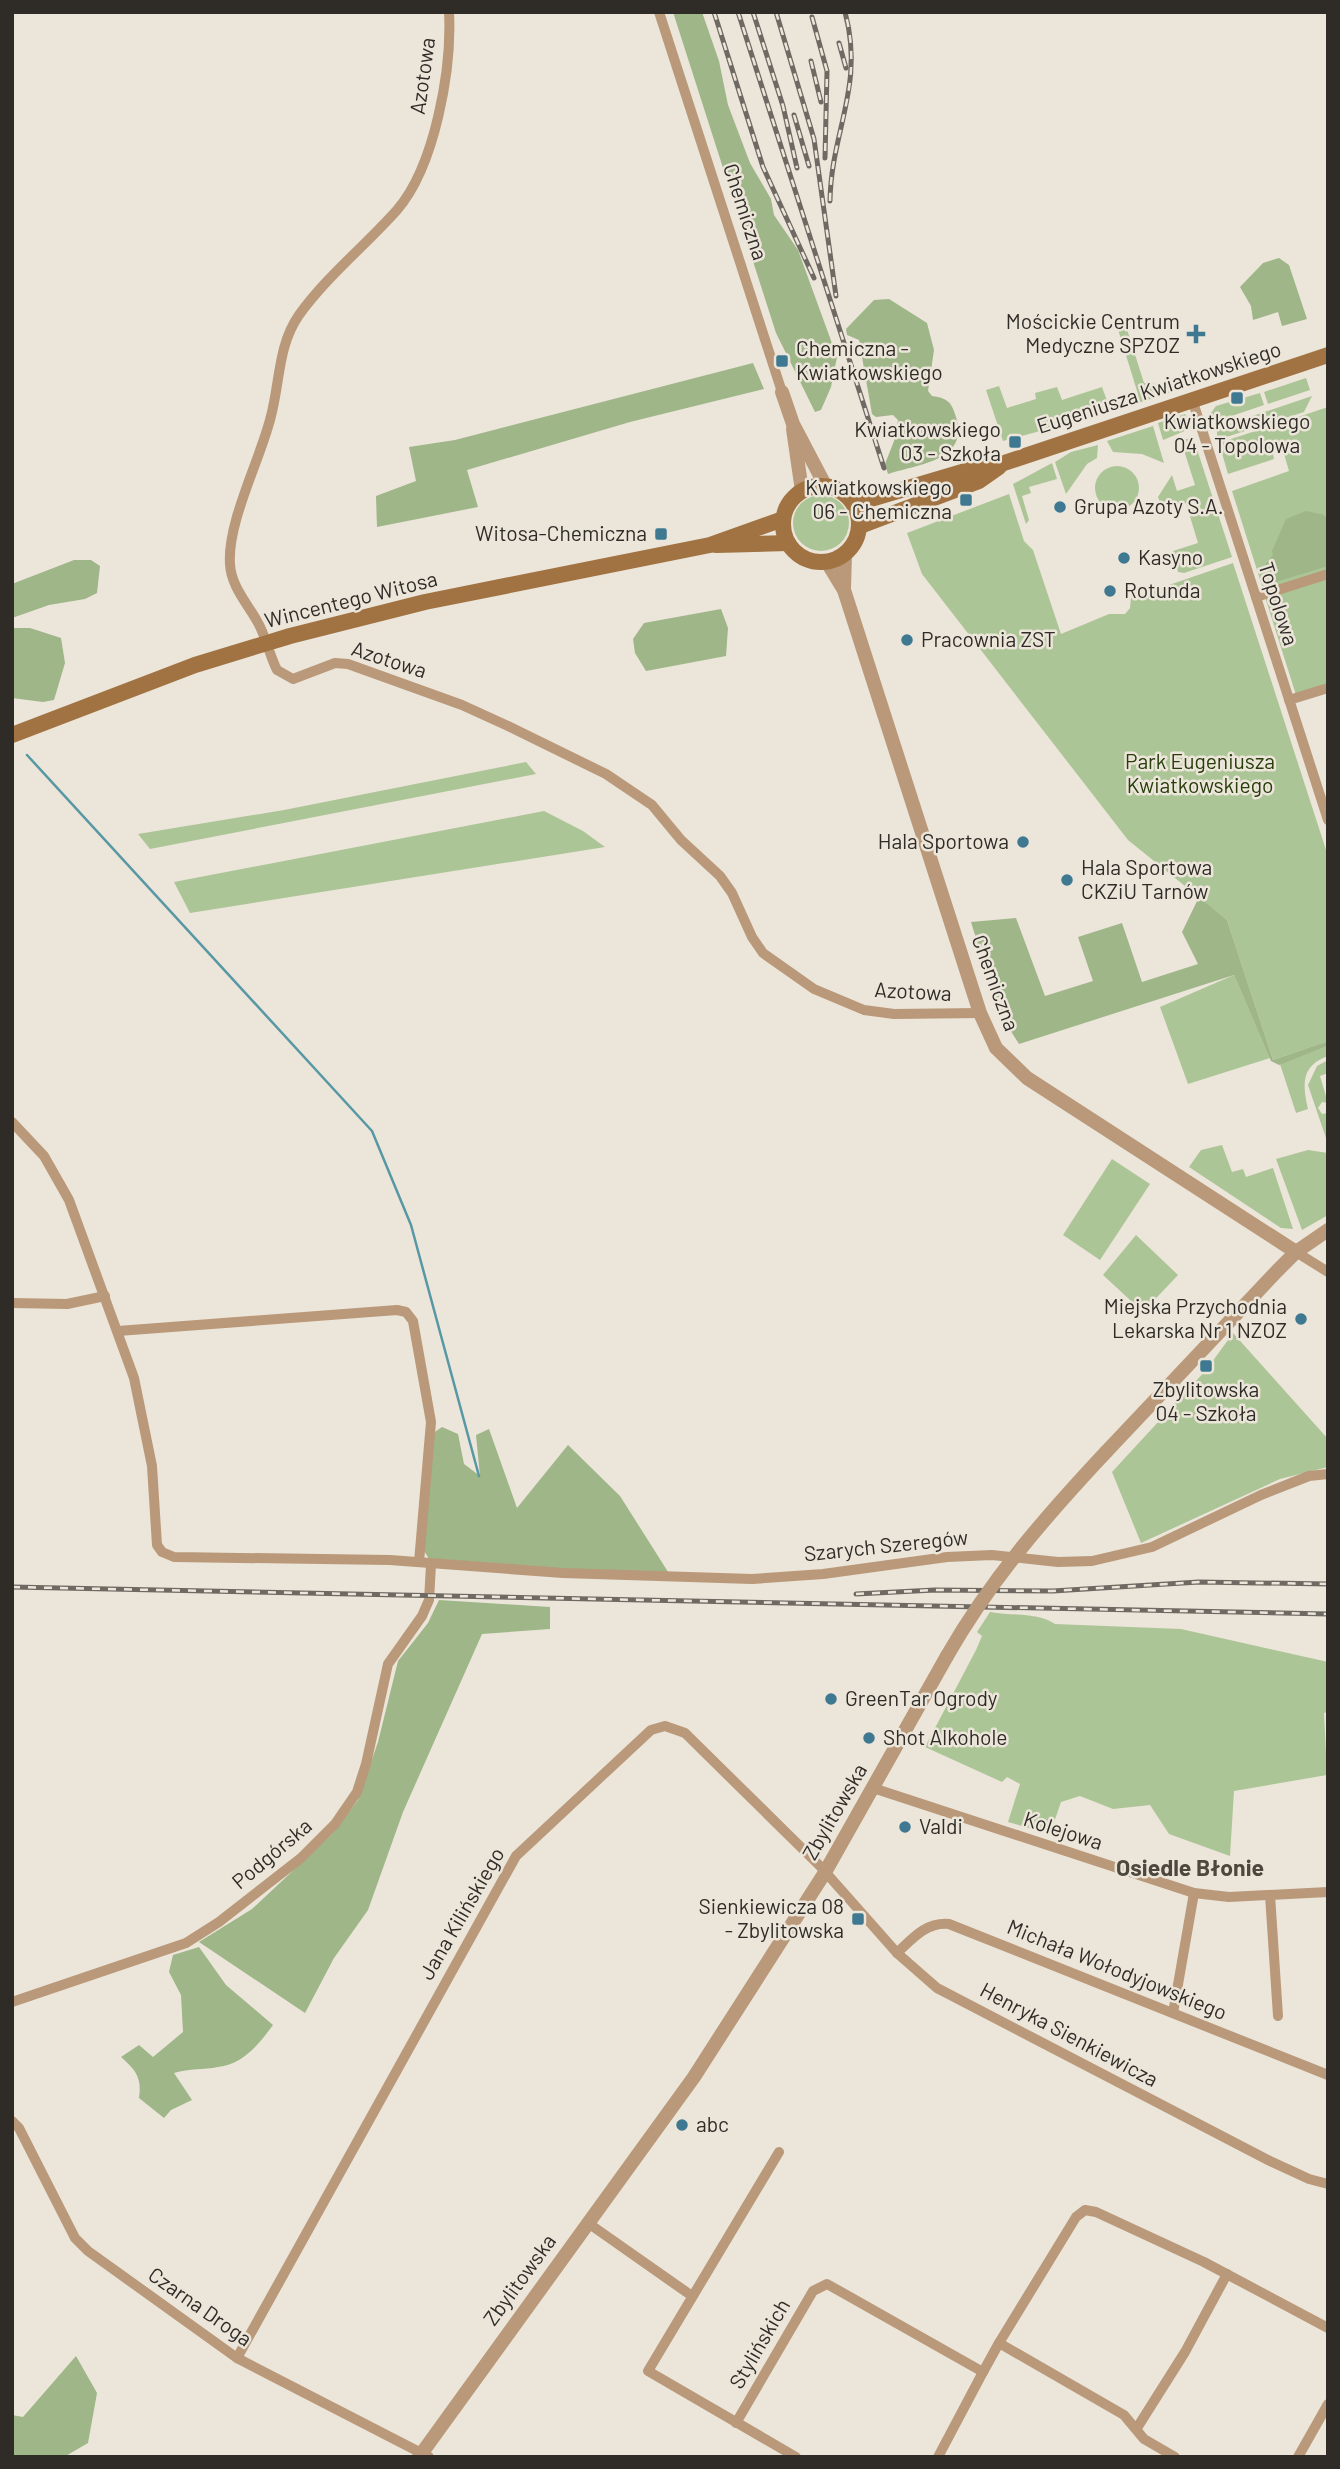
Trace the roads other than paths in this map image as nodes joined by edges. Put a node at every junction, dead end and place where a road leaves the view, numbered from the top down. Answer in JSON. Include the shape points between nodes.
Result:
{"nodes":[{"id":1,"x":449,"y":12,"type":"edge"},
{"id":2,"x":659,"y":12,"type":"edge"},
{"id":3,"x":1328,"y":355,"type":"edge"},
{"id":4,"x":782,"y":392,"type":"joint"},
{"id":5,"x":1192,"y":400,"type":"junction"},
{"id":6,"x":793,"y":424,"type":"junction"},
{"id":7,"x":1004,"y":463,"type":"junction"},
{"id":8,"x":825,"y":485,"type":"junction"},
{"id":9,"x":802,"y":491,"type":"junction"},
{"id":10,"x":854,"y":504,"type":"junction"},
{"id":11,"x":783,"y":519,"type":"junction"},
{"id":12,"x":860,"y":526,"type":"junction"},
{"id":13,"x":788,"y":543,"type":"junction"},
{"id":14,"x":710,"y":545,"type":"junction"},
{"id":15,"x":845,"y":554,"type":"junction"},
{"id":16,"x":827,"y":562,"type":"junction"},
{"id":17,"x":1328,"y":574,"type":"edge"},
{"id":18,"x":844,"y":590,"type":"junction"},
{"id":19,"x":1256,"y":597,"type":"junction"},
{"id":20,"x":266,"y":643,"type":"junction"},
{"id":21,"x":1328,"y":688,"type":"edge"},
{"id":22,"x":1289,"y":700,"type":"junction"},
{"id":23,"x":12,"y":735,"type":"edge"},
{"id":24,"x":1328,"y":820,"type":"edge"},
{"id":25,"x":980,"y":1013,"type":"junction"},
{"id":26,"x":12,"y":1122,"type":"edge"},
{"id":27,"x":1328,"y":1230,"type":"edge"},
{"id":28,"x":1296,"y":1252,"type":"junction"},
{"id":29,"x":1328,"y":1272,"type":"edge"},
{"id":30,"x":105,"y":1296,"type":"junction"},
{"id":31,"x":12,"y":1303,"type":"edge"},
{"id":32,"x":118,"y":1331,"type":"junction"},
{"id":33,"x":1328,"y":1474,"type":"edge"},
{"id":34,"x":419,"y":1562,"type":"junction"},
{"id":35,"x":431,"y":1565,"type":"junction"},
{"id":36,"x":873,"y":1788,"type":"junction"},
{"id":37,"x":824,"y":1874,"type":"junction"},
{"id":38,"x":1328,"y":1892,"type":"edge"},
{"id":39,"x":1194,"y":1893,"type":"junction"},
{"id":40,"x":1270,"y":1895,"type":"junction"},
{"id":41,"x":897,"y":1952,"type":"junction"},
{"id":42,"x":12,"y":2002,"type":"edge"},
{"id":43,"x":1173,"y":2013,"type":"junction"},
{"id":44,"x":1278,"y":2016,"type":"dead end"},
{"id":45,"x":1328,"y":2075,"type":"edge"},
{"id":46,"x":12,"y":2121,"type":"edge"},
{"id":47,"x":779,"y":2152,"type":"dead end"},
{"id":48,"x":1328,"y":2184,"type":"edge"},
{"id":49,"x":588,"y":2223,"type":"junction"},
{"id":50,"x":1227,"y":2274,"type":"junction"},
{"id":51,"x":692,"y":2296,"type":"junction"},
{"id":52,"x":1328,"y":2328,"type":"edge"},
{"id":53,"x":999,"y":2343,"type":"junction"},
{"id":54,"x":237,"y":2358,"type":"junction"},
{"id":55,"x":983,"y":2372,"type":"junction"},
{"id":56,"x":1328,"y":2404,"type":"edge"},
{"id":57,"x":736,"y":2423,"type":"junction"},
{"id":58,"x":1137,"y":2428,"type":"junction"},
{"id":59,"x":423,"y":2455,"type":"edge"},
{"id":60,"x":796,"y":2457,"type":"edge"},
{"id":61,"x":938,"y":2457,"type":"edge"},
{"id":62,"x":1175,"y":2457,"type":"edge"},
{"id":63,"x":1298,"y":2457,"type":"edge"}],
"edges":[{"from":1,"to":20,"type":"street","name":"Azotowa","via":[[442,103],[424,163],[400,207],[299,315],[287,338],[272,416],[230,546],[229,566],[235,585]]},
{"from":2,"to":4,"type":"street","name":"Chemiczna"},
{"from":3,"to":5,"type":"main road","name":"Eugeniusza Kwiatkowskiego"},
{"from":4,"to":6,"type":"street","name":"Chemiczna"},
{"from":5,"to":7,"type":"main road","name":"Eugeniusza Kwiatkowskiego"},
{"from":5,"to":19,"type":"street","name":"Topolowa"},
{"from":6,"to":8,"type":"street","name":"Chemiczna"},
{"from":6,"to":9,"type":"street","name":"Chemiczna"},
{"from":7,"to":10,"type":"main road","name":"Eugeniusza Kwiatkowskiego"},
{"from":7,"to":12,"type":"main road","name":"Eugeniusza Kwiatkowskiego","via":[[979,481]]},
{"from":8,"to":9,"type":"main road"},
{"from":8,"to":10,"type":"main road","via":[[842,491]]},
{"from":9,"to":11,"type":"main road","via":[[791,500]]},
{"from":10,"to":12,"type":"main road"},
{"from":11,"to":13,"type":"main road"},
{"from":11,"to":14,"type":"main road","name":"Wincentego Witosa"},
{"from":12,"to":15,"type":"main road"},
{"from":13,"to":14,"type":"main road","name":"Wincentego Witosa"},
{"from":13,"to":16,"type":"main road","via":[[801,556]]},
{"from":14,"to":20,"type":"main road","name":"Wincentego Witosa","via":[[425,602]]},
{"from":15,"to":16,"type":"main road"},
{"from":15,"to":18,"type":"street","name":"Chemiczna"},
{"from":16,"to":18,"type":"street","name":"Chemiczna"},
{"from":17,"to":19,"type":"street"},
{"from":18,"to":25,"type":"street","name":"Chemiczna"},
{"from":19,"to":22,"type":"street","name":"Topolowa"},
{"from":20,"to":23,"type":"main road","name":"Wincentego Witosa"},
{"from":20,"to":25,"type":"street","name":"Azotowa","via":[[282,675],[303,678],[335,663],[359,667],[497,721],[639,794],[720,876],[763,953],[814,989],[864,1010]]},
{"from":21,"to":22,"type":"street"},
{"from":22,"to":24,"type":"street","name":"Topolowa"},
{"from":25,"to":28,"type":"street","name":"Chemiczna","via":[[996,1048],[1027,1078]]},
{"from":26,"to":30,"type":"street","via":[[44,1156],[60,1183]]},
{"from":27,"to":28,"type":"street","name":"Zbylitowska"},
{"from":28,"to":29,"type":"street","name":"Chemiczna"},
{"from":28,"to":36,"type":"street","name":"Zbylitowska","bridge":true,"via":[[1014,1554],[947,1656]]},
{"from":30,"to":31,"type":"street","via":[[67,1304]]},
{"from":30,"to":32,"type":"street"},
{"from":32,"to":34,"type":"street","name":"Szarych Szeregów","via":[[146,1427],[154,1527],[162,1552],[174,1557]]},
{"from":32,"to":34,"type":"street","via":[[406,1312],[413,1321],[431,1422]]},
{"from":33,"to":35,"type":"street","name":"Szarych Szeregów","via":[[1309,1476],[1261,1495],[1152,1547],[1092,1561],[947,1557],[752,1579]]},
{"from":34,"to":35,"type":"street","name":"Szarych Szeregów"},
{"from":35,"to":42,"type":"street","name":"Podgórska","via":[[429,1600],[388,1664],[363,1774],[357,1792],[335,1824],[302,1858],[186,1943]]},
{"from":36,"to":37,"type":"street","name":"Zbylitowska"},
{"from":36,"to":39,"type":"street","name":"Kolejowa"},
{"from":37,"to":41,"type":"street","name":"Henryka Sienkiewicza"},
{"from":37,"to":49,"type":"street","name":"Zbylitowska","via":[[694,2077]]},
{"from":37,"to":54,"type":"street","name":"Jana Kilińskiego","via":[[685,1733],[665,1726],[651,1730],[516,1856]]},
{"from":38,"to":40,"type":"street","name":"Kolejowa"},
{"from":39,"to":40,"type":"street","name":"Kolejowa"},
{"from":39,"to":43,"type":"street"},
{"from":40,"to":44,"type":"street"},
{"from":41,"to":43,"type":"street","name":"Michała Wołodyjowskiego","via":[[925,1928],[949,1924]]},
{"from":41,"to":48,"type":"street","name":"Henryka Sienkiewicza","via":[[937,1988],[1270,2161]]},
{"from":43,"to":45,"type":"street","name":"Michała Wołodyjowskiego"},
{"from":46,"to":54,"type":"street","name":"Czarna Droga","via":[[75,2238],[158,2304]]},
{"from":47,"to":51,"type":"street"},
{"from":49,"to":51,"type":"street"},
{"from":49,"to":59,"type":"street","name":"Zbylitowska"},
{"from":50,"to":52,"type":"street"},
{"from":50,"to":53,"type":"street","via":[[1084,2210]]},
{"from":50,"to":58,"type":"street"},
{"from":51,"to":57,"type":"street","via":[[648,2371]]},
{"from":53,"to":55,"type":"street"},
{"from":53,"to":58,"type":"street","via":[[1124,2415]]},
{"from":54,"to":59,"type":"street","name":"Czarna Droga"},
{"from":55,"to":57,"type":"street","name":"Stylińskich","via":[[827,2284],[819,2286],[800,2313]]},
{"from":55,"to":61,"type":"street"},
{"from":56,"to":63,"type":"street"},
{"from":57,"to":60,"type":"street"},
{"from":58,"to":62,"type":"street","via":[[1144,2440]]}]}
